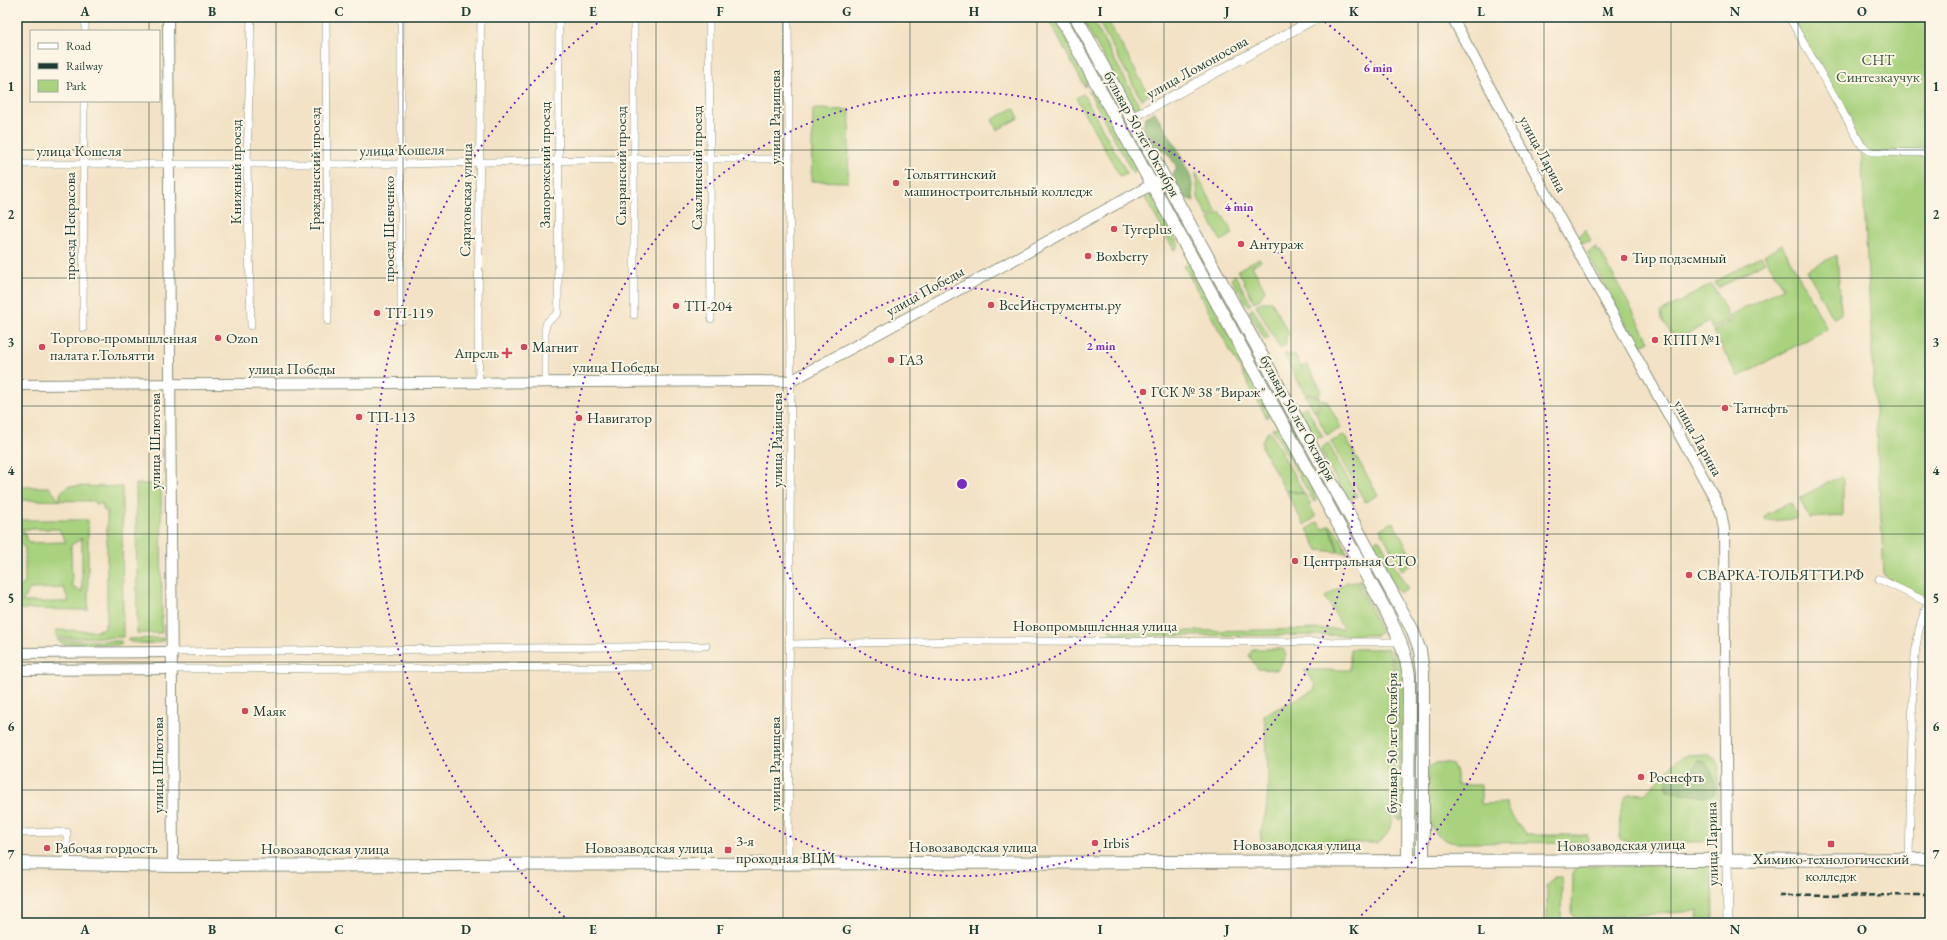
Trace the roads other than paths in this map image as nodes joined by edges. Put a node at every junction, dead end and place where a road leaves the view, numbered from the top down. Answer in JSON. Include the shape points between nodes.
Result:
{"nodes":[{"id":1,"x":85,"y":17,"type":"edge"},
{"id":2,"x":168,"y":17,"type":"edge"},
{"id":3,"x":251,"y":17,"type":"edge"},
{"id":4,"x":326,"y":17,"type":"edge"},
{"id":5,"x":401,"y":17,"type":"edge"},
{"id":6,"x":481,"y":17,"type":"edge"},
{"id":7,"x":559,"y":17,"type":"edge"},
{"id":8,"x":634,"y":17,"type":"edge"},
{"id":9,"x":709,"y":17,"type":"edge"},
{"id":10,"x":788,"y":17,"type":"edge"},
{"id":11,"x":1060,"y":17,"type":"edge"},
{"id":12,"x":1076,"y":17,"type":"edge"},
{"id":13,"x":1318,"y":17,"type":"edge"},
{"id":14,"x":1452,"y":17,"type":"edge"},
{"id":15,"x":1789,"y":17,"type":"edge"},
{"id":16,"x":1926,"y":17,"type":"edge"},
{"id":17,"x":1930,"y":18,"type":"edge"},
{"id":18,"x":85,"y":30,"type":"edge"},
{"id":19,"x":84,"y":102,"type":"edge"},
{"id":20,"x":1132,"y":118,"type":"junction"},
{"id":21,"x":1930,"y":153,"type":"edge"},
{"id":22,"x":634,"y":159,"type":"junction"},
{"id":23,"x":710,"y":159,"type":"junction"},
{"id":24,"x":788,"y":159,"type":"junction"},
{"id":25,"x":558,"y":161,"type":"junction"},
{"id":26,"x":480,"y":162,"type":"junction"},
{"id":27,"x":17,"y":164,"type":"edge"},
{"id":28,"x":84,"y":164,"type":"junction"},
{"id":29,"x":170,"y":164,"type":"junction"},
{"id":30,"x":328,"y":164,"type":"junction"},
{"id":31,"x":402,"y":164,"type":"junction"},
{"id":32,"x":247,"y":165,"type":"junction"},
{"id":33,"x":1164,"y":178,"type":"junction"},
{"id":34,"x":1152,"y":185,"type":"junction"},
{"id":35,"x":1224,"y":288,"type":"junction"},
{"id":36,"x":1212,"y":294,"type":"junction"},
{"id":37,"x":634,"y":316,"type":"dead end"},
{"id":38,"x":711,"y":319,"type":"dead end"},
{"id":39,"x":328,"y":321,"type":"dead end"},
{"id":40,"x":401,"y":321,"type":"dead end"},
{"id":41,"x":251,"y":326,"type":"dead end"},
{"id":42,"x":83,"y":328,"type":"dead end"},
{"id":43,"x":791,"y":381,"type":"junction"},
{"id":44,"x":545,"y":382,"type":"junction"},
{"id":45,"x":479,"y":383,"type":"junction"},
{"id":46,"x":170,"y":384,"type":"junction"},
{"id":47,"x":17,"y":385,"type":"edge"},
{"id":48,"x":1312,"y":447,"type":"junction"},
{"id":49,"x":1299,"y":453,"type":"junction"},
{"id":50,"x":1879,"y":579,"type":"dead end"},
{"id":51,"x":1401,"y":642,"type":"junction"},
{"id":52,"x":789,"y":644,"type":"junction"},
{"id":53,"x":706,"y":646,"type":"dead end"},
{"id":54,"x":172,"y":652,"type":"junction"},
{"id":55,"x":17,"y":653,"type":"edge"},
{"id":56,"x":649,"y":667,"type":"dead end"},
{"id":57,"x":172,"y":669,"type":"junction"},
{"id":58,"x":17,"y":670,"type":"edge"},
{"id":59,"x":1408,"y":817,"type":"junction"},
{"id":60,"x":1422,"y":818,"type":"junction"},
{"id":61,"x":17,"y":833,"type":"edge"},
{"id":62,"x":1930,"y":858,"type":"edge"},
{"id":63,"x":1727,"y":859,"type":"junction"},
{"id":64,"x":1908,"y":859,"type":"junction"},
{"id":65,"x":1408,"y":861,"type":"junction"},
{"id":66,"x":1423,"y":861,"type":"junction"},
{"id":67,"x":17,"y":863,"type":"edge"},
{"id":68,"x":67,"y":864,"type":"junction"},
{"id":69,"x":788,"y":864,"type":"junction"},
{"id":70,"x":173,"y":866,"type":"junction"},
{"id":71,"x":1728,"y":923,"type":"edge"}],
"edges":[{"from":1,"to":18,"type":"street"},
{"from":2,"to":29,"type":"main road","name":"улица Шлютова"},
{"from":3,"to":32,"type":"street","name":"Книжный проезд"},
{"from":4,"to":30,"type":"street","name":"Гражданский проезд"},
{"from":5,"to":31,"type":"street","name":"проезд Шевченко"},
{"from":6,"to":26,"type":"street","name":"Саратовская улица"},
{"from":7,"to":25,"type":"street","name":"Запорожский проезд"},
{"from":8,"to":22,"type":"street","name":"Сызранский проезд"},
{"from":9,"to":23,"type":"street","name":"Сахалинский проезд"},
{"from":10,"to":24,"type":"street","name":"улица Радищева"},
{"from":11,"to":34,"type":"main road","name":"бульвар 50 лет Октября"},
{"from":12,"to":20,"type":"main road","name":"бульвар 50 лет Октября"},
{"from":13,"to":20,"type":"street","name":"улица Ломоносова"},
{"from":14,"to":63,"type":"main road","name":"улица Ларина","via":[[1568,234],[1714,497],[1720,513],[1724,529]]},
{"from":15,"to":21,"type":"street","via":[[1862,146],[1871,152]]},
{"from":16,"to":17,"type":"street"},
{"from":19,"to":28,"type":"street","name":"проезд Некрасова"},
{"from":20,"to":33,"type":"main road","name":"бульвар 50 лет Октября"},
{"from":22,"to":23,"type":"street","name":"улица Кошеля"},
{"from":22,"to":25,"type":"street","name":"улица Кошеля"},
{"from":22,"to":37,"type":"street","name":"Сызранский проезд"},
{"from":23,"to":24,"type":"street","name":"улица Кошеля"},
{"from":23,"to":38,"type":"street","name":"Сахалинский проезд"},
{"from":24,"to":43,"type":"street","name":"улица Радищева"},
{"from":25,"to":26,"type":"street","name":"улица Кошеля"},
{"from":25,"to":44,"type":"street","name":"Запорожский проезд","via":[[558,313],[547,322],[545,329]]},
{"from":26,"to":31,"type":"street","name":"улица Кошеля"},
{"from":26,"to":45,"type":"street","name":"Саратовская улица"},
{"from":27,"to":28,"type":"street","name":"улица Кошеля"},
{"from":28,"to":29,"type":"street","name":"улица Кошеля"},
{"from":28,"to":42,"type":"street","name":"проезд Некрасова"},
{"from":29,"to":32,"type":"street","name":"улица Кошеля"},
{"from":29,"to":46,"type":"main road","name":"улица Шлютова"},
{"from":30,"to":31,"type":"street","name":"улица Кошеля"},
{"from":30,"to":32,"type":"street","name":"улица Кошеля"},
{"from":30,"to":39,"type":"street","name":"Гражданский проезд"},
{"from":31,"to":40,"type":"street","name":"проезд Шевченко"},
{"from":32,"to":41,"type":"street","name":"Книжный проезд"},
{"from":33,"to":34,"type":"main road","name":"улица Победы"},
{"from":33,"to":35,"type":"main road","name":"бульвар 50 лет Октября"},
{"from":34,"to":36,"type":"main road","name":"бульвар 50 лет Октября"},
{"from":34,"to":43,"type":"main road","name":"улица Победы"},
{"from":35,"to":36,"type":"main road"},
{"from":35,"to":48,"type":"main road","name":"бульвар 50 лет Октября"},
{"from":36,"to":49,"type":"main road","name":"бульвар 50 лет Октября"},
{"from":43,"to":44,"type":"main road","name":"улица Победы"},
{"from":43,"to":52,"type":"street","name":"улица Радищева"},
{"from":44,"to":45,"type":"main road","name":"улица Победы"},
{"from":45,"to":46,"type":"main road","name":"улица Победы"},
{"from":46,"to":47,"type":"main road","name":"улица Победы"},
{"from":46,"to":54,"type":"main road","name":"улица Шлютова"},
{"from":48,"to":49,"type":"main road"},
{"from":48,"to":60,"type":"main road","name":"бульвар 50 лет Октября","via":[[1412,629],[1420,651],[1423,687]]},
{"from":49,"to":51,"type":"main road","name":"бульвар 50 лет Октября"},
{"from":50,"to":64,"type":"street","via":[[1929,603],[1922,614],[1918,631],[1913,693]]},
{"from":51,"to":52,"type":"street","name":"Новопромышленная улица","via":[[966,641]]},
{"from":51,"to":59,"type":"main road","name":"бульвар 50 лет Октября","via":[[1409,676]]},
{"from":52,"to":69,"type":"street","name":"улица Радищева"},
{"from":53,"to":54,"type":"street"},
{"from":54,"to":55,"type":"main road"},
{"from":54,"to":57,"type":"main road","name":"улица Шлютова"},
{"from":56,"to":57,"type":"street"},
{"from":57,"to":58,"type":"main road"},
{"from":57,"to":70,"type":"main road","name":"улица Шлютова"},
{"from":59,"to":60,"type":"main road","via":[[1417,825]]},
{"from":59,"to":65,"type":"main road","name":"бульвар 50 лет Октября"},
{"from":60,"to":66,"type":"main road","name":"бульвар 50 лет Октября"},
{"from":61,"to":68,"type":"street","via":[[67,832]]},
{"from":62,"to":64,"type":"main road","name":"Новозаводская улица"},
{"from":63,"to":64,"type":"main road","name":"Новозаводская улица"},
{"from":63,"to":66,"type":"main road","name":"Новозаводская улица"},
{"from":63,"to":71,"type":"street","name":"улица Ларина"},
{"from":65,"to":66,"type":"main road","name":"Новозаводская улица"},
{"from":65,"to":69,"type":"main road","name":"Новозаводская улица"},
{"from":67,"to":68,"type":"main road","name":"Новозаводская улица"},
{"from":68,"to":70,"type":"main road","name":"Новозаводская улица"},
{"from":69,"to":70,"type":"main road","name":"Новозаводская улица"}]}
